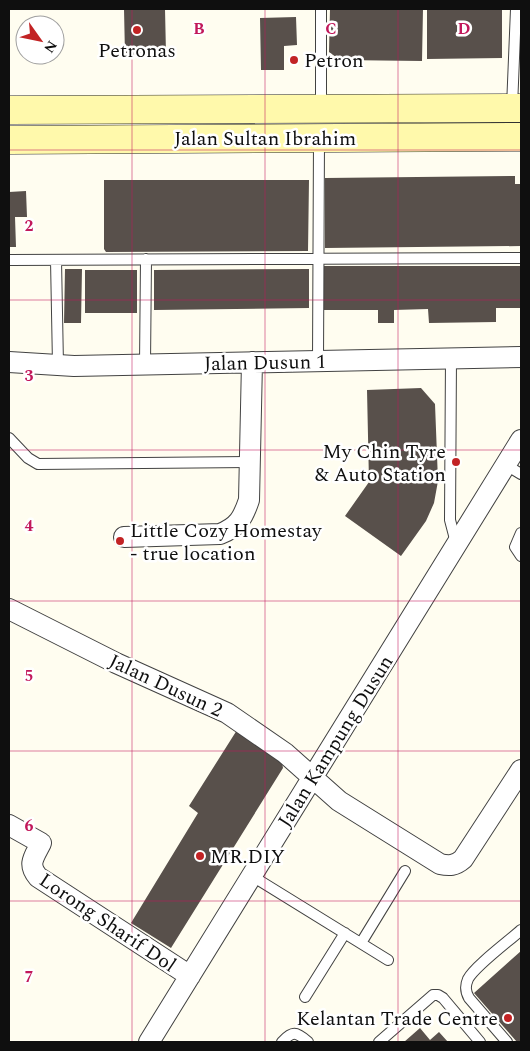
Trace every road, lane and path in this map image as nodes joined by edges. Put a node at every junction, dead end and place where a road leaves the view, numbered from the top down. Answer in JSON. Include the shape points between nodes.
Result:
{"nodes":[{"id":1,"x":321,"y":9,"type":"edge"},
{"id":2,"x":516,"y":9,"type":"edge"},
{"id":3,"x":517,"y":67,"type":"edge"},
{"id":4,"x":517,"y":108,"type":"edge"},
{"id":5,"x":322,"y":109,"type":"junction"},
{"id":6,"x":9,"y":110,"type":"edge"},
{"id":7,"x":521,"y":137,"type":"edge"},
{"id":8,"x":319,"y":138,"type":"junction"},
{"id":9,"x":9,"y":140,"type":"edge"},
{"id":10,"x":521,"y":258,"type":"edge"},
{"id":11,"x":318,"y":259,"type":"junction"},
{"id":12,"x":9,"y":260,"type":"edge"},
{"id":13,"x":56,"y":260,"type":"junction"},
{"id":14,"x":146,"y":260,"type":"junction"},
{"id":15,"x":521,"y":357,"type":"edge"},
{"id":16,"x":451,"y":358,"type":"junction"},
{"id":17,"x":318,"y":361,"type":"junction"},
{"id":18,"x":9,"y":362,"type":"edge"},
{"id":19,"x":252,"y":362,"type":"junction"},
{"id":20,"x":145,"y":364,"type":"junction"},
{"id":21,"x":58,"y":365,"type":"junction"},
{"id":22,"x":9,"y":438,"type":"edge"},
{"id":23,"x":517,"y":456,"type":"edge"},
{"id":24,"x":250,"y":462,"type":"junction"},
{"id":25,"x":521,"y":533,"type":"edge"},
{"id":26,"x":124,"y":537,"type":"dead end"},
{"id":27,"x":457,"y":545,"type":"junction"},
{"id":28,"x":521,"y":556,"type":"edge"},
{"id":29,"x":9,"y":609,"type":"edge"},
{"id":30,"x":521,"y":770,"type":"edge"},
{"id":31,"x":313,"y":778,"type":"junction"},
{"id":32,"x":9,"y":825,"type":"edge"},
{"id":33,"x":405,"y":871,"type":"dead end"},
{"id":34,"x":252,"y":876,"type":"junction"},
{"id":35,"x":521,"y":930,"type":"edge"},
{"id":36,"x":346,"y":934,"type":"junction"},
{"id":37,"x":361,"y":943,"type":"junction"},
{"id":38,"x":388,"y":960,"type":"dead end"},
{"id":39,"x":190,"y":976,"type":"junction"},
{"id":40,"x":305,"y":997,"type":"dead end"},
{"id":41,"x":149,"y":1042,"type":"edge"},
{"id":42,"x":282,"y":1042,"type":"edge"},
{"id":43,"x":308,"y":1042,"type":"edge"},
{"id":44,"x":379,"y":1042,"type":"edge"},
{"id":45,"x":480,"y":1042,"type":"edge"},
{"id":46,"x":507,"y":1042,"type":"edge"}],
"edges":[{"from":1,"to":5,"type":"lane"},
{"from":2,"to":3,"type":"lane"},
{"from":3,"to":4,"type":"lane"},
{"from":4,"to":5,"type":"main road","name":"Jalan Sultan Ibrahim"},
{"from":5,"to":6,"type":"main road","name":"Jalan Sultan Ibrahim"},
{"from":7,"to":8,"type":"main road","name":"Jalan Sultan Ibrahim"},
{"from":8,"to":9,"type":"main road","name":"Jalan Sultan Ibrahim"},
{"from":8,"to":11,"type":"lane"},
{"from":10,"to":11,"type":"lane"},
{"from":11,"to":14,"type":"lane"},
{"from":11,"to":17,"type":"lane"},
{"from":12,"to":13,"type":"lane"},
{"from":13,"to":14,"type":"lane"},
{"from":13,"to":21,"type":"lane"},
{"from":14,"to":20,"type":"lane"},
{"from":15,"to":16,"type":"street","name":"Jalan Dusun 1"},
{"from":16,"to":17,"type":"street","name":"Jalan Dusun 1"},
{"from":16,"to":27,"type":"lane","via":[[450,520]]},
{"from":17,"to":19,"type":"street","name":"Jalan Dusun 1"},
{"from":18,"to":21,"type":"street","name":"Jalan Dusun 1"},
{"from":19,"to":20,"type":"street","name":"Jalan Dusun 1"},
{"from":19,"to":24,"type":"street"},
{"from":20,"to":21,"type":"street","name":"Jalan Dusun 1"},
{"from":22,"to":24,"type":"lane","via":[[38,464]]},
{"from":23,"to":27,"type":"street","name":"Jalan Kampung Dusun"},
{"from":24,"to":26,"type":"street","via":[[249,500],[240,521],[231,530],[220,534]]},
{"from":25,"to":28,"type":"lane","via":[[515,547]]},
{"from":27,"to":31,"type":"street","name":"Jalan Kampung Dusun"},
{"from":29,"to":31,"type":"street","name":"Jalan Dusun 2","via":[[116,663],[227,713],[285,753]]},
{"from":30,"to":31,"type":"street","name":"Jalan Dusun 2","via":[[463,860],[448,866],[339,801]]},
{"from":31,"to":34,"type":"street","name":"Jalan Kampung Dusun"},
{"from":32,"to":39,"type":"street","name":"Lorong Sharif Dol","via":[[41,843],[32,860],[32,870],[38,878]]},
{"from":33,"to":37,"type":"lane"},
{"from":34,"to":36,"type":"lane"},
{"from":34,"to":39,"type":"street","name":"Jalan Kampung Dusun"},
{"from":35,"to":46,"type":"lane","via":[[474,971],[466,985],[469,998]]},
{"from":36,"to":37,"type":"lane"},
{"from":36,"to":40,"type":"lane"},
{"from":37,"to":38,"type":"lane"},
{"from":39,"to":41,"type":"street","name":"Jalan Kampung Dusun"},
{"from":42,"to":43,"type":"lane","via":[[294,1033]]},
{"from":44,"to":45,"type":"lane","via":[[433,995],[438,995]]}]}
